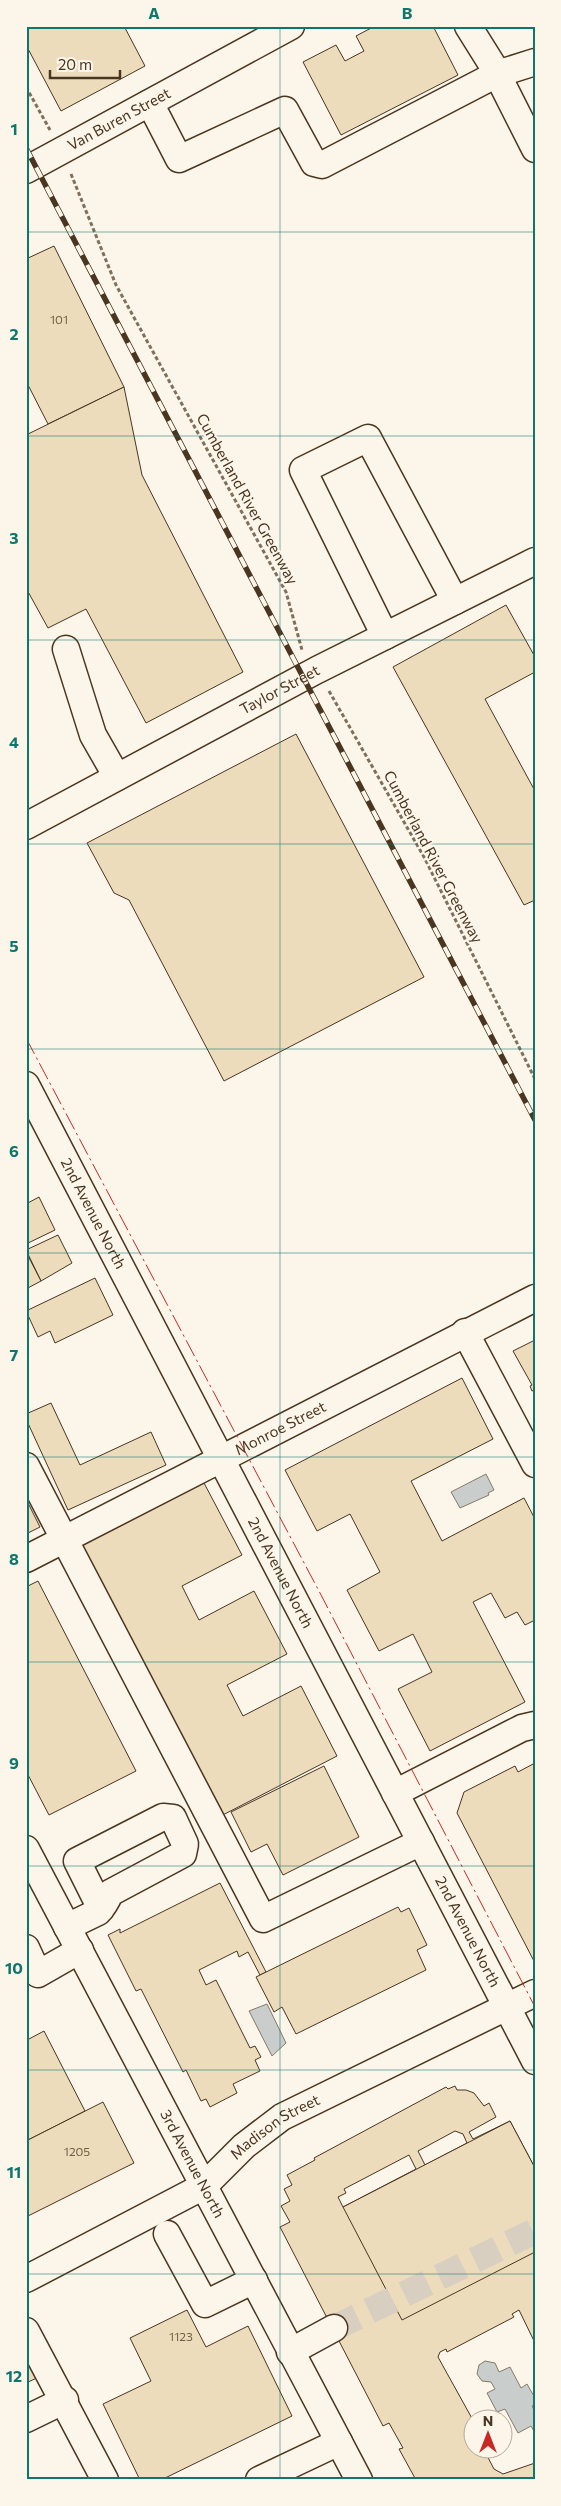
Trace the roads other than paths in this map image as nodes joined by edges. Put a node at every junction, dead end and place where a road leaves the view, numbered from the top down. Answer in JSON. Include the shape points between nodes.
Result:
{"nodes":[{"id":1,"x":291,"y":26,"type":"edge"},
{"id":2,"x":468,"y":26,"type":"edge"},
{"id":3,"x":535,"y":62,"type":"edge"},
{"id":4,"x":497,"y":74,"type":"junction"},
{"id":5,"x":150,"y":103,"type":"junction"},
{"id":6,"x":535,"y":149,"type":"edge"},
{"id":7,"x":26,"y":170,"type":"edge"},
{"id":8,"x":535,"y":561,"type":"edge"},
{"id":9,"x":455,"y":601,"type":"junction"},
{"id":10,"x":385,"y":636,"type":"junction"},
{"id":11,"x":66,"y":649,"type":"dead end"},
{"id":12,"x":117,"y":778,"type":"junction"},
{"id":13,"x":26,"y":826,"type":"edge"},
{"id":14,"x":26,"y":1085,"type":"edge"},
{"id":15,"x":535,"y":1298,"type":"edge"},
{"id":16,"x":465,"y":1332,"type":"junction"},
{"id":17,"x":221,"y":1460,"type":"junction"},
{"id":18,"x":535,"y":1464,"type":"edge"},
{"id":19,"x":26,"y":1466,"type":"edge"},
{"id":20,"x":66,"y":1539,"type":"junction"},
{"id":21,"x":26,"y":1559,"type":"edge"},
{"id":22,"x":535,"y":1725,"type":"edge"},
{"id":23,"x":395,"y":1793,"type":"junction"},
{"id":24,"x":421,"y":1842,"type":"junction"},
{"id":25,"x":26,"y":1849,"type":"edge"},
{"id":26,"x":101,"y":1909,"type":"dead end"},
{"id":27,"x":68,"y":1927,"type":"junction"},
{"id":28,"x":26,"y":1948,"type":"edge"},
{"id":29,"x":80,"y":1950,"type":"junction"},
{"id":30,"x":535,"y":1994,"type":"edge"},
{"id":31,"x":506,"y":2006,"type":"junction"},
{"id":32,"x":535,"y":2061,"type":"edge"},
{"id":33,"x":204,"y":2186,"type":"junction"},
{"id":34,"x":167,"y":2234,"type":"dead end"},
{"id":35,"x":26,"y":2279,"type":"edge"},
{"id":36,"x":254,"y":2280,"type":"junction"},
{"id":37,"x":334,"y":2328,"type":"tunnel mouth"},
{"id":38,"x":26,"y":2331,"type":"edge"},
{"id":39,"x":290,"y":2352,"type":"junction"},
{"id":40,"x":65,"y":2400,"type":"junction"},
{"id":41,"x":26,"y":2419,"type":"edge"},
{"id":42,"x":339,"y":2442,"type":"junction"},
{"id":43,"x":105,"y":2480,"type":"edge"},
{"id":44,"x":260,"y":2480,"type":"edge"},
{"id":45,"x":359,"y":2480,"type":"edge"}],
"edges":[{"from":1,"to":5,"type":"street","name":"Van Buren Street"},
{"from":2,"to":4,"type":"street"},
{"from":3,"to":4,"type":"street"},
{"from":4,"to":5,"type":"street","via":[[322,165],[314,162],[285,110],[179,159]]},
{"from":4,"to":6,"type":"street"},
{"from":5,"to":7,"type":"street","name":"Van Buren Street"},
{"from":8,"to":9,"type":"street","name":"Taylor Street"},
{"from":9,"to":10,"type":"street","name":"Taylor Street"},
{"from":9,"to":10,"type":"street","via":[[368,438],[303,470]]},
{"from":10,"to":12,"type":"street","name":"Taylor Street"},
{"from":11,"to":12,"type":"street","via":[[93,735]]},
{"from":12,"to":13,"type":"street","name":"Taylor Street"},
{"from":14,"to":17,"type":"street","name":"2nd Avenue North"},
{"from":15,"to":16,"type":"street","name":"Monroe Street"},
{"from":16,"to":17,"type":"street","name":"Monroe Street"},
{"from":16,"to":18,"type":"street"},
{"from":17,"to":20,"type":"street","name":"Monroe Street"},
{"from":17,"to":23,"type":"street","name":"2nd Avenue North"},
{"from":19,"to":20,"type":"street"},
{"from":20,"to":21,"type":"street","name":"Monroe Street"},
{"from":20,"to":24,"type":"street","via":[[264,1919]]},
{"from":22,"to":23,"type":"street","via":[[522,1728]]},
{"from":23,"to":24,"type":"street","name":"2nd Avenue North"},
{"from":24,"to":31,"type":"street","name":"2nd Avenue North"},
{"from":25,"to":27,"type":"street","name":"3rd Avenue North"},
{"from":26,"to":27,"type":"street"},
{"from":27,"to":29,"type":"street","name":"3rd Avenue North"},
{"from":28,"to":29,"type":"street","via":[[38,1974]]},
{"from":29,"to":33,"type":"street","name":"3rd Avenue North"},
{"from":30,"to":31,"type":"street","name":"Madison Street"},
{"from":31,"to":32,"type":"street","name":"2nd Avenue North"},
{"from":31,"to":33,"type":"street","name":"Madison Street","via":[[282,2117],[244,2146]]},
{"from":33,"to":35,"type":"street","name":"Madison Street"},
{"from":33,"to":36,"type":"street","name":"3rd Avenue North"},
{"from":34,"to":36,"type":"street","via":[[205,2304]]},
{"from":36,"to":39,"type":"street","name":"3rd Avenue North"},
{"from":37,"to":39,"type":"street"},
{"from":38,"to":40,"type":"street"},
{"from":39,"to":42,"type":"street","name":"3rd Avenue North"},
{"from":40,"to":41,"type":"street"},
{"from":40,"to":43,"type":"street"},
{"from":42,"to":44,"type":"street"},
{"from":42,"to":45,"type":"street","name":"3rd Avenue North"}]}
